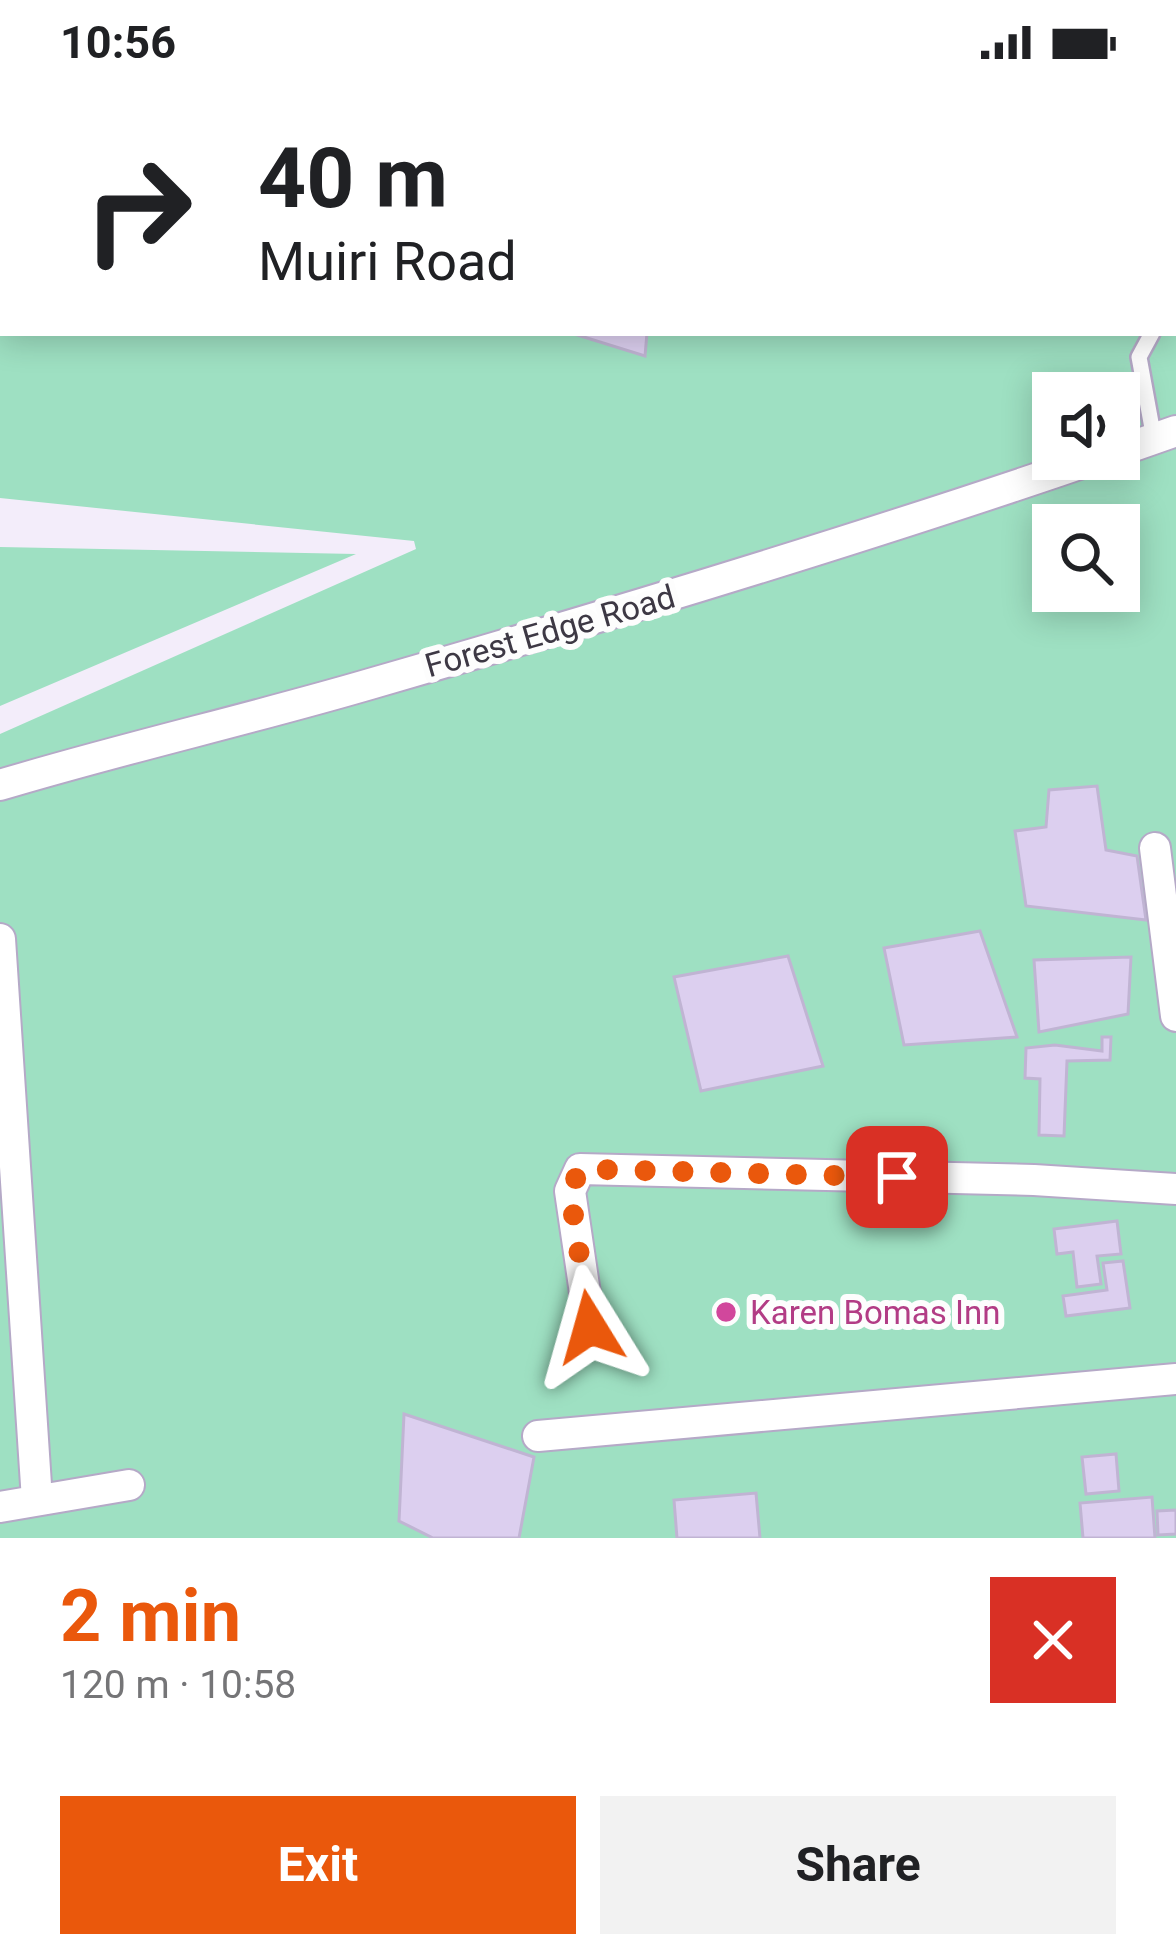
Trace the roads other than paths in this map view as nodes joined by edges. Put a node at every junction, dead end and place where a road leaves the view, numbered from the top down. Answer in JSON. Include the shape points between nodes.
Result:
{"nodes":[{"id":1,"x":1150,"y":336,"type":"edge"},
{"id":2,"x":1165,"y":435,"type":"edge"},
{"id":3,"x":1032,"y":480,"type":"edge"},
{"id":4,"x":0,"y":785,"type":"edge"},
{"id":5,"x":1155,"y":848,"type":"dead end"},
{"id":6,"x":0,"y":940,"type":"edge"},
{"id":7,"x":1176,"y":1016,"type":"edge"},
{"id":8,"x":1176,"y":1189,"type":"edge"},
{"id":9,"x":590,"y":1327,"type":"dead end"},
{"id":10,"x":1176,"y":1379,"type":"edge"},
{"id":11,"x":538,"y":1436,"type":"dead end"},
{"id":12,"x":129,"y":1485,"type":"dead end"},
{"id":13,"x":37,"y":1499,"type":"junction"},
{"id":14,"x":0,"y":1507,"type":"edge"}],
"edges":[{"from":1,"to":2,"type":"lane","via":[[1139,357]]},
{"from":3,"to":4,"type":"street","name":"Forest Edge Road","via":[[791,560]]},
{"from":5,"to":7,"type":"street"},
{"from":6,"to":13,"type":"street"},
{"from":8,"to":9,"type":"street","via":[[580,1169],[570,1191]]},
{"from":10,"to":11,"type":"street"},
{"from":12,"to":13,"type":"street"},
{"from":13,"to":14,"type":"street"}]}
